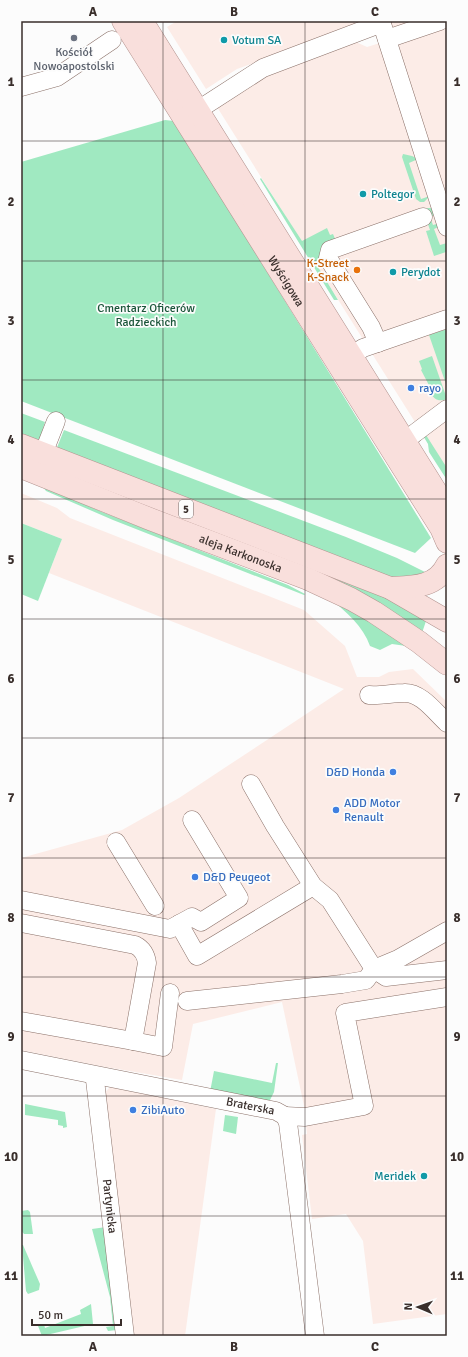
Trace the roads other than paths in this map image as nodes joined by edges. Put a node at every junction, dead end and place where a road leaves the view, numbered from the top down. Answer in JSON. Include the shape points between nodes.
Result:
{"nodes":[{"id":1,"x":123,"y":21,"type":"edge"},
{"id":2,"x":142,"y":21,"type":"edge"},
{"id":3,"x":440,"y":21,"type":"edge"},
{"id":4,"x":384,"y":28,"type":"edge"},
{"id":5,"x":112,"y":40,"type":"dead end"},
{"id":6,"x":21,"y":87,"type":"edge"},
{"id":7,"x":198,"y":110,"type":"junction"},
{"id":8,"x":443,"y":198,"type":"edge"},
{"id":9,"x":423,"y":217,"type":"dead end"},
{"id":10,"x":447,"y":227,"type":"edge"},
{"id":11,"x":447,"y":319,"type":"edge"},
{"id":12,"x":378,"y":343,"type":"junction"},
{"id":13,"x":351,"y":356,"type":"junction"},
{"id":14,"x":447,"y":409,"type":"edge"},
{"id":15,"x":56,"y":421,"type":"dead end"},
{"id":16,"x":21,"y":445,"type":"edge"},
{"id":17,"x":398,"y":446,"type":"junction"},
{"id":18,"x":43,"y":454,"type":"junction"},
{"id":19,"x":21,"y":467,"type":"edge"},
{"id":20,"x":447,"y":509,"type":"edge"},
{"id":21,"x":447,"y":542,"type":"edge"},
{"id":22,"x":447,"y":565,"type":"edge"},
{"id":23,"x":390,"y":588,"type":"junction"},
{"id":24,"x":447,"y":621,"type":"edge"},
{"id":25,"x":447,"y":664,"type":"edge"},
{"id":26,"x":368,"y":695,"type":"dead end"},
{"id":27,"x":447,"y":723,"type":"edge"},
{"id":28,"x":251,"y":784,"type":"dead end"},
{"id":29,"x":192,"y":820,"type":"dead end"},
{"id":30,"x":116,"y":842,"type":"dead end"},
{"id":31,"x":313,"y":886,"type":"junction"},
{"id":32,"x":21,"y":900,"type":"edge"},
{"id":33,"x":155,"y":906,"type":"dead end"},
{"id":34,"x":21,"y":923,"type":"edge"},
{"id":35,"x":180,"y":924,"type":"junction"},
{"id":36,"x":447,"y":931,"type":"edge"},
{"id":37,"x":374,"y":969,"type":"junction"},
{"id":38,"x":447,"y":970,"type":"edge"},
{"id":39,"x":170,"y":993,"type":"dead end"},
{"id":40,"x":447,"y":997,"type":"edge"},
{"id":41,"x":187,"y":1001,"type":"dead end"},
{"id":42,"x":21,"y":1020,"type":"edge"},
{"id":43,"x":133,"y":1041,"type":"junction"},
{"id":44,"x":21,"y":1060,"type":"edge"},
{"id":45,"x":96,"y":1076,"type":"junction"},
{"id":46,"x":285,"y":1116,"type":"junction"},
{"id":47,"x":125,"y":1336,"type":"edge"},
{"id":48,"x":315,"y":1336,"type":"edge"}],
"edges":[{"from":1,"to":17,"type":"main road","name":"Wyścigowa"},
{"from":2,"to":7,"type":"main road","name":"Wyścigowa"},
{"from":3,"to":4,"type":"street"},
{"from":4,"to":7,"type":"street","via":[[263,68]]},
{"from":4,"to":8,"type":"street"},
{"from":5,"to":6,"type":"street","via":[[57,77]]},
{"from":7,"to":13,"type":"main road","name":"Wyścigowa"},
{"from":8,"to":10,"type":"street"},
{"from":9,"to":12,"type":"street","via":[[330,250],[328,258],[371,327]]},
{"from":11,"to":12,"type":"street"},
{"from":12,"to":13,"type":"street","via":[[363,348]]},
{"from":13,"to":17,"type":"main road","name":"Wyścigowa"},
{"from":14,"to":17,"type":"street"},
{"from":15,"to":18,"type":"street"},
{"from":16,"to":18,"type":"main road","name":"aleja Karkonoska","number":"5"},
{"from":17,"to":20,"type":"main road","name":"Wyścigowa"},
{"from":17,"to":21,"type":"main road","name":"Wyścigowa"},
{"from":18,"to":23,"type":"main road","name":"aleja Karkonoska","number":"5"},
{"from":19,"to":25,"type":"main road","name":"aleja Karkonoska","number":"5","via":[[308,579],[374,612]]},
{"from":22,"to":23,"type":"main road","via":[[439,577],[431,582],[412,587]]},
{"from":23,"to":24,"type":"main road","name":"aleja Karkonoska","number":"5"},
{"from":26,"to":27,"type":"street","via":[[413,694],[421,698]]},
{"from":28,"to":31,"type":"street"},
{"from":29,"to":35,"type":"street","via":[[240,898],[201,922],[192,917]]},
{"from":30,"to":33,"type":"street"},
{"from":31,"to":35,"type":"street","via":[[197,956]]},
{"from":31,"to":37,"type":"street","via":[[330,900]]},
{"from":32,"to":35,"type":"street","via":[[170,929]]},
{"from":34,"to":43,"type":"street","via":[[140,948],[147,964]]},
{"from":36,"to":37,"type":"street","via":[[398,960]]},
{"from":37,"to":38,"type":"street","via":[[386,977]]},
{"from":37,"to":41,"type":"street","via":[[366,980]]},
{"from":39,"to":43,"type":"street","via":[[162,1047]]},
{"from":40,"to":46,"type":"street","via":[[345,1014],[364,1106],[305,1117]]},
{"from":42,"to":43,"type":"street"},
{"from":44,"to":45,"type":"street","name":"Braterska"},
{"from":45,"to":46,"type":"street","name":"Braterska","via":[[276,1111]]},
{"from":45,"to":47,"type":"street","name":"Partynicka","via":[[94,1080]]},
{"from":46,"to":48,"type":"street","name":"Braterska"}]}
